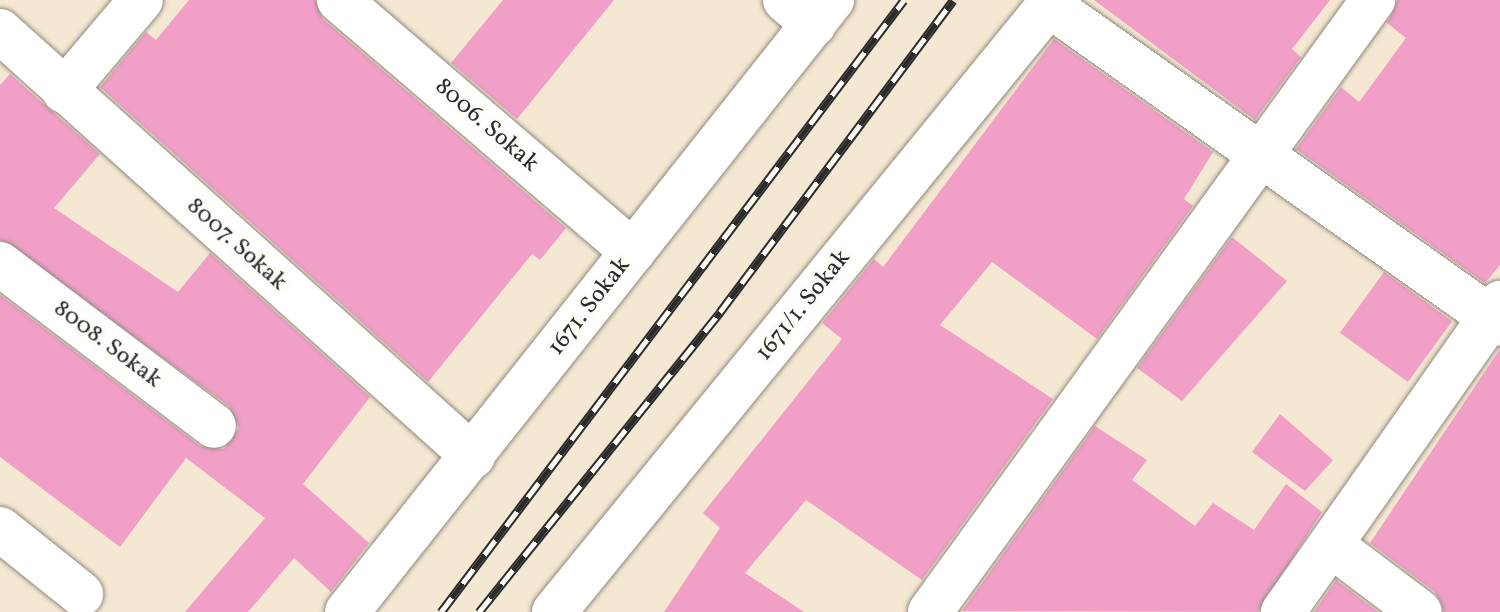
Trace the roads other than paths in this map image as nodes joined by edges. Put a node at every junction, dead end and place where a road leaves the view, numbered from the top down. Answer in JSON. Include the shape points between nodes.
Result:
{"nodes":[{"id":1,"x":141,"y":0,"type":"edge"},
{"id":2,"x":339,"y":0,"type":"edge"},
{"id":3,"x":1373,"y":0,"type":"edge"},
{"id":4,"x":1051,"y":2,"type":"edge"},
{"id":5,"x":810,"y":8,"type":"edge"},
{"id":6,"x":0,"y":31,"type":"edge"},
{"id":7,"x":64,"y":91,"type":"junction"},
{"id":8,"x":1263,"y":150,"type":"junction"},
{"id":9,"x":633,"y":252,"type":"junction"},
{"id":10,"x":0,"y":264,"type":"edge"},
{"id":11,"x":1497,"y":314,"type":"edge"},
{"id":12,"x":214,"y":426,"type":"dead end"},
{"id":13,"x":473,"y":456,"type":"junction"},
{"id":14,"x":0,"y":529,"type":"edge"},
{"id":15,"x":1331,"y":545,"type":"junction"},
{"id":16,"x":81,"y":594,"type":"dead end"},
{"id":17,"x":347,"y":612,"type":"edge"},
{"id":18,"x":554,"y":612,"type":"edge"},
{"id":19,"x":930,"y":612,"type":"edge"},
{"id":20,"x":1283,"y":612,"type":"edge"},
{"id":21,"x":1420,"y":612,"type":"edge"}],
"edges":[{"from":1,"to":7,"type":"street"},
{"from":2,"to":9,"type":"street","name":"8006. Sokak"},
{"from":3,"to":8,"type":"street"},
{"from":4,"to":8,"type":"street"},
{"from":4,"to":18,"type":"street","name":"1671/1. Sokak"},
{"from":5,"to":9,"type":"street","name":"1671. Sokak"},
{"from":6,"to":7,"type":"street","name":"8007. Sokak"},
{"from":7,"to":13,"type":"street","name":"8007. Sokak"},
{"from":8,"to":11,"type":"street"},
{"from":8,"to":19,"type":"street"},
{"from":9,"to":13,"type":"street","name":"1671. Sokak"},
{"from":10,"to":12,"type":"street","name":"8008. Sokak"},
{"from":11,"to":15,"type":"street"},
{"from":13,"to":17,"type":"street","name":"1671. Sokak"},
{"from":14,"to":16,"type":"street"},
{"from":15,"to":20,"type":"street"},
{"from":15,"to":21,"type":"street"}]}
